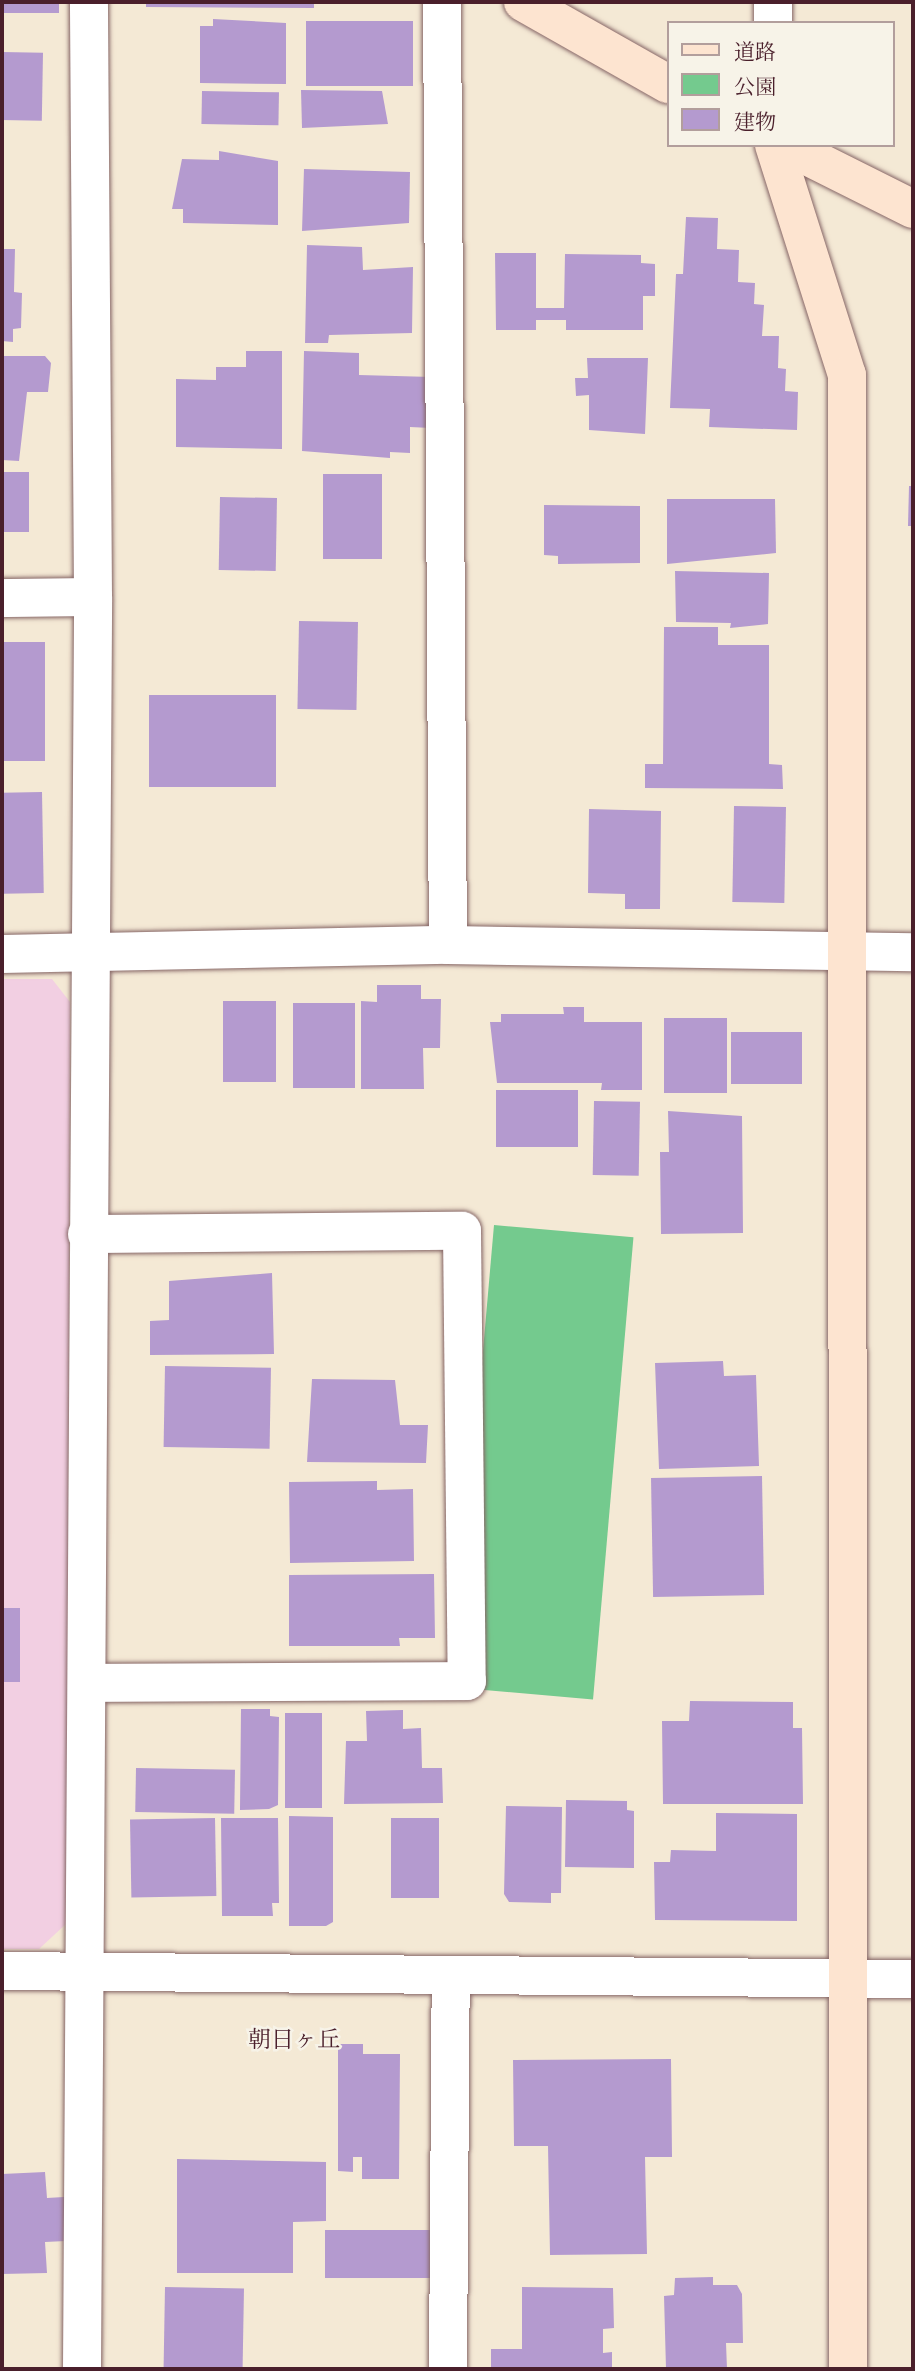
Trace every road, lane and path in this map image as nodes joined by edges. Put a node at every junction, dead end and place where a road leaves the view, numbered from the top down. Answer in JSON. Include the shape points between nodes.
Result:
{"nodes":[{"id":1,"x":89,"y":2,"type":"edge"},
{"id":2,"x":442,"y":2,"type":"edge"},
{"id":3,"x":523,"y":2,"type":"edge"},
{"id":4,"x":773,"y":2,"type":"edge"},
{"id":5,"x":773,"y":21,"type":"edge"},
{"id":6,"x":666,"y":83,"type":"edge"},
{"id":7,"x":775,"y":147,"type":"edge"},
{"id":8,"x":789,"y":147,"type":"edge"},
{"id":9,"x":913,"y":209,"type":"edge"},
{"id":10,"x":93,"y":597,"type":"junction"},
{"id":11,"x":2,"y":598,"type":"edge"},
{"id":12,"x":448,"y":945,"type":"junction"},
{"id":13,"x":913,"y":952,"type":"edge"},
{"id":14,"x":87,"y":953,"type":"junction"},
{"id":15,"x":2,"y":954,"type":"edge"},
{"id":16,"x":845,"y":954,"type":"junction"},
{"id":17,"x":87,"y":1234,"type":"junction"},
{"id":18,"x":88,"y":1683,"type":"junction"},
{"id":19,"x":2,"y":1971,"type":"edge"},
{"id":20,"x":88,"y":1972,"type":"junction"},
{"id":21,"x":451,"y":1977,"type":"junction"},
{"id":22,"x":913,"y":1979,"type":"edge"},
{"id":23,"x":844,"y":1981,"type":"junction"},
{"id":24,"x":82,"y":2369,"type":"edge"},
{"id":25,"x":448,"y":2369,"type":"edge"},
{"id":26,"x":849,"y":2369,"type":"edge"}],
"edges":[{"from":1,"to":10,"type":"street"},
{"from":2,"to":12,"type":"street"},
{"from":3,"to":6,"type":"street"},
{"from":4,"to":5,"type":"street"},
{"from":7,"to":16,"type":"street","via":[[847,375]]},
{"from":8,"to":9,"type":"street"},
{"from":10,"to":11,"type":"street"},
{"from":10,"to":14,"type":"street"},
{"from":12,"to":14,"type":"street"},
{"from":12,"to":16,"type":"street"},
{"from":13,"to":16,"type":"street"},
{"from":14,"to":15,"type":"street"},
{"from":14,"to":17,"type":"street"},
{"from":16,"to":23,"type":"street"},
{"from":17,"to":18,"type":"street"},
{"from":17,"to":18,"type":"street","via":[[462,1231],[467,1681]]},
{"from":18,"to":20,"type":"street"},
{"from":19,"to":20,"type":"street"},
{"from":20,"to":21,"type":"street"},
{"from":20,"to":24,"type":"street"},
{"from":21,"to":23,"type":"street"},
{"from":21,"to":25,"type":"street"},
{"from":22,"to":23,"type":"street"},
{"from":23,"to":26,"type":"street"}]}
